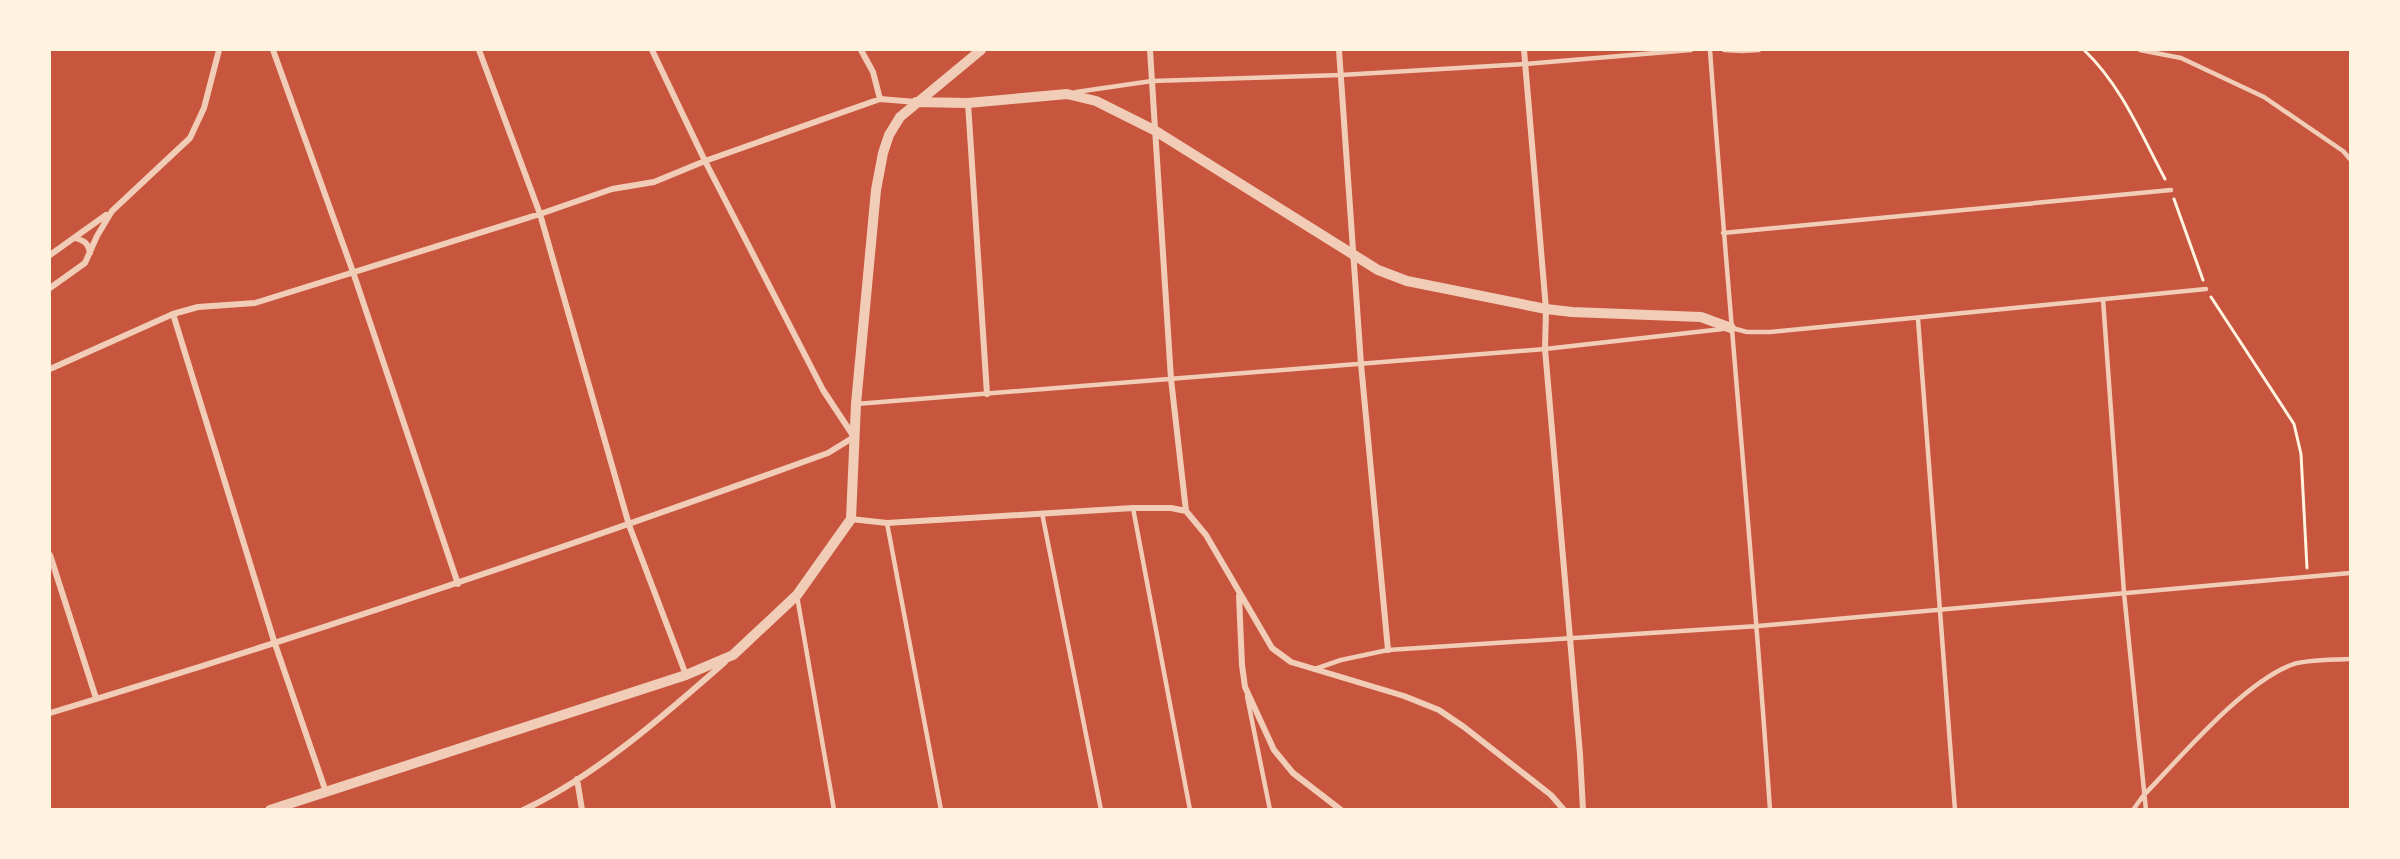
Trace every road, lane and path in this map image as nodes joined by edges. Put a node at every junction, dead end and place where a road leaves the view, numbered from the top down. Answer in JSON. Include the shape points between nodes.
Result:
{"nodes":[{"id":1,"x":219,"y":50,"type":"edge"},
{"id":2,"x":273,"y":50,"type":"edge"},
{"id":3,"x":478,"y":50,"type":"edge"},
{"id":4,"x":652,"y":50,"type":"edge"},
{"id":5,"x":861,"y":50,"type":"edge"},
{"id":6,"x":981,"y":50,"type":"edge"},
{"id":7,"x":1150,"y":50,"type":"edge"},
{"id":8,"x":1339,"y":50,"type":"edge"},
{"id":9,"x":1524,"y":50,"type":"edge"},
{"id":10,"x":1691,"y":50,"type":"edge"},
{"id":11,"x":1710,"y":50,"type":"edge"},
{"id":12,"x":1724,"y":50,"type":"edge"},
{"id":13,"x":1759,"y":50,"type":"edge"},
{"id":14,"x":2084,"y":50,"type":"edge"},
{"id":15,"x":2140,"y":50,"type":"edge"},
{"id":16,"x":1526,"y":64,"type":"junction"},
{"id":17,"x":1341,"y":75,"type":"junction"},
{"id":18,"x":1152,"y":81,"type":"junction"},
{"id":19,"x":1067,"y":94,"type":"junction"},
{"id":20,"x":880,"y":99,"type":"junction"},
{"id":21,"x":916,"y":102,"type":"junction"},
{"id":22,"x":968,"y":104,"type":"junction"},
{"id":23,"x":1154,"y":130,"type":"junction"},
{"id":24,"x":2350,"y":159,"type":"edge"},
{"id":25,"x":705,"y":161,"type":"junction"},
{"id":26,"x":2171,"y":190,"type":"junction"},
{"id":27,"x":112,"y":211,"type":"junction"},
{"id":28,"x":540,"y":214,"type":"junction"},
{"id":29,"x":1723,"y":233,"type":"junction"},
{"id":30,"x":75,"y":238,"type":"junction"},
{"id":31,"x":50,"y":255,"type":"edge"},
{"id":32,"x":90,"y":255,"type":"junction"},
{"id":33,"x":1354,"y":256,"type":"junction"},
{"id":34,"x":353,"y":272,"type":"junction"},
{"id":35,"x":50,"y":288,"type":"edge"},
{"id":36,"x":2206,"y":289,"type":"junction"},
{"id":37,"x":2103,"y":299,"type":"junction"},
{"id":38,"x":1546,"y":309,"type":"junction"},
{"id":39,"x":173,"y":314,"type":"junction"},
{"id":40,"x":1918,"y":319,"type":"junction"},
{"id":41,"x":1731,"y":328,"type":"junction"},
{"id":42,"x":1545,"y":350,"type":"junction"},
{"id":43,"x":1361,"y":364,"type":"junction"},
{"id":44,"x":50,"y":369,"type":"edge"},
{"id":45,"x":1171,"y":379,"type":"junction"},
{"id":46,"x":987,"y":394,"type":"junction"},
{"id":47,"x":856,"y":404,"type":"junction"},
{"id":48,"x":854,"y":437,"type":"junction"},
{"id":49,"x":1133,"y":508,"type":"junction"},
{"id":50,"x":1186,"y":511,"type":"junction"},
{"id":51,"x":1042,"y":513,"type":"junction"},
{"id":52,"x":851,"y":519,"type":"junction"},
{"id":53,"x":887,"y":523,"type":"junction"},
{"id":54,"x":629,"y":525,"type":"junction"},
{"id":55,"x":50,"y":559,"type":"edge"},
{"id":56,"x":2350,"y":573,"type":"edge"},
{"id":57,"x":2308,"y":575,"type":"junction"},
{"id":58,"x":458,"y":584,"type":"junction"},
{"id":59,"x":1239,"y":593,"type":"junction"},
{"id":60,"x":2124,"y":593,"type":"junction"},
{"id":61,"x":797,"y":595,"type":"junction"},
{"id":62,"x":1941,"y":611,"type":"junction"},
{"id":63,"x":1758,"y":626,"type":"junction"},
{"id":64,"x":1569,"y":639,"type":"junction"},
{"id":65,"x":274,"y":641,"type":"junction"},
{"id":66,"x":1389,"y":650,"type":"junction"},
{"id":67,"x":733,"y":655,"type":"junction"},
{"id":68,"x":2350,"y":658,"type":"edge"},
{"id":69,"x":1312,"y":670,"type":"junction"},
{"id":70,"x":686,"y":675,"type":"junction"},
{"id":71,"x":1245,"y":687,"type":"junction"},
{"id":72,"x":96,"y":699,"type":"junction"},
{"id":73,"x":50,"y":712,"type":"edge"},
{"id":74,"x":577,"y":779,"type":"junction"},
{"id":75,"x":326,"y":792,"type":"junction"},
{"id":76,"x":2143,"y":796,"type":"junction"},
{"id":77,"x":270,"y":810,"type":"edge"},
{"id":78,"x":523,"y":810,"type":"edge"},
{"id":79,"x":582,"y":810,"type":"edge"},
{"id":80,"x":834,"y":810,"type":"edge"},
{"id":81,"x":941,"y":810,"type":"edge"},
{"id":82,"x":1101,"y":810,"type":"edge"},
{"id":83,"x":1190,"y":810,"type":"edge"},
{"id":84,"x":1270,"y":810,"type":"edge"},
{"id":85,"x":1341,"y":810,"type":"edge"},
{"id":86,"x":1564,"y":810,"type":"edge"},
{"id":87,"x":1583,"y":810,"type":"edge"},
{"id":88,"x":1770,"y":810,"type":"edge"},
{"id":89,"x":1954,"y":810,"type":"edge"},
{"id":90,"x":2133,"y":810,"type":"edge"},
{"id":91,"x":2146,"y":810,"type":"edge"}],
"edges":[{"from":1,"to":27,"type":"street","via":[[204,108],[190,138]]},
{"from":2,"to":34,"type":"street"},
{"from":3,"to":28,"type":"street"},
{"from":4,"to":25,"type":"street"},
{"from":5,"to":20,"type":"street","via":[[873,72]]},
{"from":6,"to":21,"type":"street"},
{"from":7,"to":18,"type":"street"},
{"from":8,"to":17,"type":"street"},
{"from":9,"to":16,"type":"street"},
{"from":10,"to":16,"type":"lane"},
{"from":11,"to":29,"type":"lane"},
{"from":12,"to":13,"type":"lane"},
{"from":14,"to":26,"type":"path","via":[[2121,97]]},
{"from":15,"to":24,"type":"lane","via":[[2181,58],[2264,97]]},
{"from":16,"to":17,"type":"lane"},
{"from":16,"to":38,"type":"street"},
{"from":17,"to":18,"type":"lane"},
{"from":17,"to":33,"type":"street"},
{"from":18,"to":19,"type":"lane"},
{"from":18,"to":23,"type":"street"},
{"from":19,"to":22,"type":"street"},
{"from":19,"to":23,"type":"street","via":[[1096,101]]},
{"from":20,"to":21,"type":"street"},
{"from":20,"to":25,"type":"street"},
{"from":21,"to":22,"type":"street"},
{"from":21,"to":47,"type":"street","via":[[889,135],[876,190]]},
{"from":22,"to":46,"type":"street"},
{"from":23,"to":33,"type":"street"},
{"from":23,"to":45,"type":"street"},
{"from":25,"to":28,"type":"street","via":[[654,182],[612,189]]},
{"from":25,"to":48,"type":"street","via":[[823,390]]},
{"from":26,"to":29,"type":"lane"},
{"from":26,"to":36,"type":"path"},
{"from":27,"to":30,"type":"street"},
{"from":27,"to":32,"type":"street"},
{"from":28,"to":34,"type":"street"},
{"from":28,"to":54,"type":"street"},
{"from":29,"to":41,"type":"lane"},
{"from":30,"to":31,"type":"street"},
{"from":30,"to":32,"type":"street","via":[[89,246]]},
{"from":32,"to":35,"type":"street","via":[[77,270]]},
{"from":33,"to":38,"type":"street","via":[[1407,281]]},
{"from":33,"to":43,"type":"street"},
{"from":34,"to":39,"type":"street","via":[[255,303],[198,307]]},
{"from":34,"to":58,"type":"street"},
{"from":36,"to":37,"type":"lane"},
{"from":36,"to":57,"type":"path","via":[[2294,424],[2301,454]]},
{"from":37,"to":40,"type":"lane"},
{"from":37,"to":60,"type":"lane"},
{"from":38,"to":41,"type":"street","via":[[1701,317]]},
{"from":38,"to":42,"type":"street"},
{"from":39,"to":44,"type":"street"},
{"from":39,"to":65,"type":"street"},
{"from":40,"to":41,"type":"lane","via":[[1770,332]]},
{"from":40,"to":62,"type":"lane"},
{"from":41,"to":42,"type":"lane"},
{"from":41,"to":63,"type":"lane"},
{"from":42,"to":43,"type":"lane"},
{"from":42,"to":64,"type":"street"},
{"from":43,"to":45,"type":"lane"},
{"from":43,"to":66,"type":"street"},
{"from":45,"to":46,"type":"lane"},
{"from":45,"to":50,"type":"street"},
{"from":46,"to":47,"type":"lane"},
{"from":47,"to":48,"type":"street"},
{"from":48,"to":52,"type":"street"},
{"from":48,"to":54,"type":"street","via":[[828,453]]},
{"from":49,"to":50,"type":"street"},
{"from":49,"to":51,"type":"street"},
{"from":49,"to":83,"type":"lane"},
{"from":50,"to":59,"type":"street","via":[[1206,535]]},
{"from":51,"to":53,"type":"street"},
{"from":51,"to":82,"type":"lane"},
{"from":52,"to":53,"type":"street"},
{"from":52,"to":61,"type":"street"},
{"from":53,"to":81,"type":"lane"},
{"from":54,"to":58,"type":"street"},
{"from":54,"to":70,"type":"street"},
{"from":55,"to":72,"type":"street"},
{"from":56,"to":57,"type":"lane"},
{"from":57,"to":60,"type":"lane"},
{"from":58,"to":65,"type":"street"},
{"from":59,"to":69,"type":"street","via":[[1272,648],[1291,662]]},
{"from":59,"to":71,"type":"street"},
{"from":60,"to":62,"type":"lane"},
{"from":60,"to":76,"type":"lane"},
{"from":61,"to":67,"type":"street"},
{"from":61,"to":80,"type":"lane"},
{"from":62,"to":63,"type":"lane"},
{"from":62,"to":89,"type":"lane"},
{"from":63,"to":64,"type":"lane"},
{"from":63,"to":88,"type":"lane"},
{"from":64,"to":66,"type":"lane"},
{"from":64,"to":87,"type":"street"},
{"from":65,"to":72,"type":"street"},
{"from":65,"to":75,"type":"street"},
{"from":66,"to":69,"type":"lane"},
{"from":67,"to":70,"type":"street"},
{"from":67,"to":74,"type":"street","via":[[673,707]]},
{"from":68,"to":76,"type":"lane","via":[[2293,664],[2272,674],[2248,692]]},
{"from":69,"to":86,"type":"street","via":[[1393,692],[1439,710],[1551,795]]},
{"from":70,"to":75,"type":"street"},
{"from":71,"to":84,"type":"lane"},
{"from":71,"to":85,"type":"street","via":[[1274,750],[1293,773]]},
{"from":72,"to":73,"type":"street"},
{"from":74,"to":78,"type":"street"},
{"from":74,"to":79,"type":"street"},
{"from":75,"to":77,"type":"street"},
{"from":76,"to":90,"type":"lane"},
{"from":76,"to":91,"type":"lane"}]}
